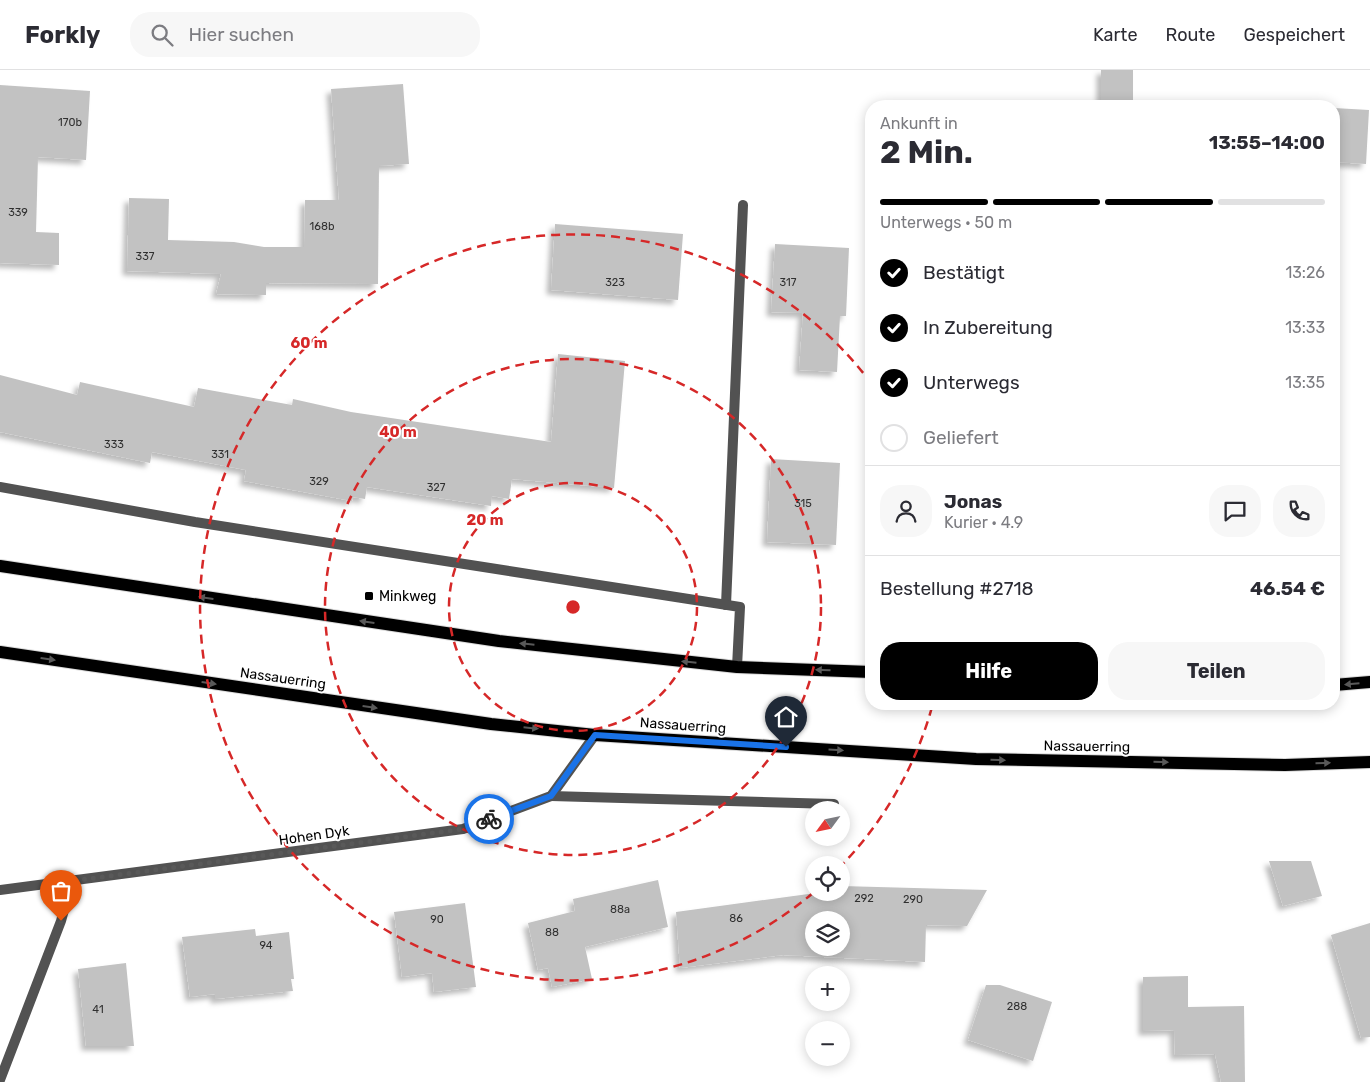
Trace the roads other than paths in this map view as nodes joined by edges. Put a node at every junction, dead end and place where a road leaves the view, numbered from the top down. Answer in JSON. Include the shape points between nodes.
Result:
{"nodes":[{"id":1,"x":743,"y":205,"type":"dead end"},
{"id":2,"x":0,"y":487,"type":"edge"},
{"id":3,"x":0,"y":566,"type":"edge"},
{"id":4,"x":726,"y":606,"type":"junction"},
{"id":5,"x":0,"y":652,"type":"edge"},
{"id":6,"x":738,"y":667,"type":"junction"},
{"id":7,"x":865,"y":672,"type":"edge"},
{"id":8,"x":1370,"y":682,"type":"edge"},
{"id":9,"x":1340,"y":684,"type":"edge"},
{"id":10,"x":595,"y":735,"type":"junction"},
{"id":11,"x":1370,"y":762,"type":"edge"},
{"id":12,"x":551,"y":796,"type":"junction"},
{"id":13,"x":805,"y":803,"type":"edge"},
{"id":14,"x":72,"y":881,"type":"junction"},
{"id":15,"x":0,"y":890,"type":"edge"},
{"id":16,"x":0,"y":1080,"type":"edge"}],
"edges":[{"from":1,"to":4,"type":"street","via":[[725,568]]},
{"from":2,"to":4,"type":"street"},
{"from":6,"to":3,"type":"main road","one_way":true,"via":[[499,641]]},
{"from":4,"to":6,"type":"street","via":[[740,607]]},
{"from":5,"to":10,"type":"main road","name":"Nassauerring","one_way":true,"via":[[491,724]]},
{"from":7,"to":6,"type":"main road","one_way":true},
{"from":8,"to":9,"type":"main road","one_way":true},
{"from":10,"to":11,"type":"main road","name":"Nassauerring","one_way":true,"via":[[976,759],[1285,764]]},
{"from":10,"to":12,"type":"street"},
{"from":12,"to":13,"type":"street"},
{"from":12,"to":14,"type":"street","name":"Hohen Dyk","via":[[463,829]]},
{"from":14,"to":15,"type":"street","name":"Hohen Dyk"},
{"from":14,"to":16,"type":"street","via":[[61,921]]}]}
